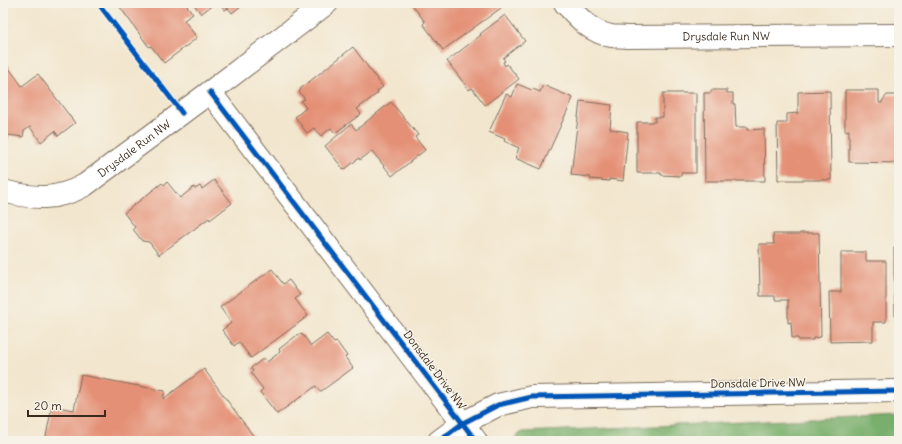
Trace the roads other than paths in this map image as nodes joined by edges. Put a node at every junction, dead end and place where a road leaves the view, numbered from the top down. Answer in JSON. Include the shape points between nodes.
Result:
{"nodes":[{"id":1,"x":327,"y":3,"type":"edge"},
{"id":2,"x":565,"y":3,"type":"edge"},
{"id":3,"x":899,"y":35,"type":"edge"},
{"id":4,"x":210,"y":92,"type":"junction"},
{"id":5,"x":3,"y":191,"type":"edge"},
{"id":6,"x":899,"y":391,"type":"edge"},
{"id":7,"x":463,"y":423,"type":"junction"},
{"id":8,"x":439,"y":441,"type":"edge"},
{"id":9,"x":476,"y":441,"type":"edge"}],
"edges":[{"from":1,"to":4,"type":"street","name":"Drysdale Run NW"},
{"from":2,"to":3,"type":"street","name":"Drysdale Run NW","via":[[594,31],[612,36]]},
{"from":4,"to":5,"type":"street","name":"Drysdale Run NW","via":[[73,192],[38,197]]},
{"from":4,"to":7,"type":"street","name":"Donsdale Drive NW"},
{"from":6,"to":7,"type":"street","name":"Donsdale Drive NW","via":[[532,397],[498,405]]},
{"from":7,"to":8,"type":"street"},
{"from":7,"to":9,"type":"street"}]}
